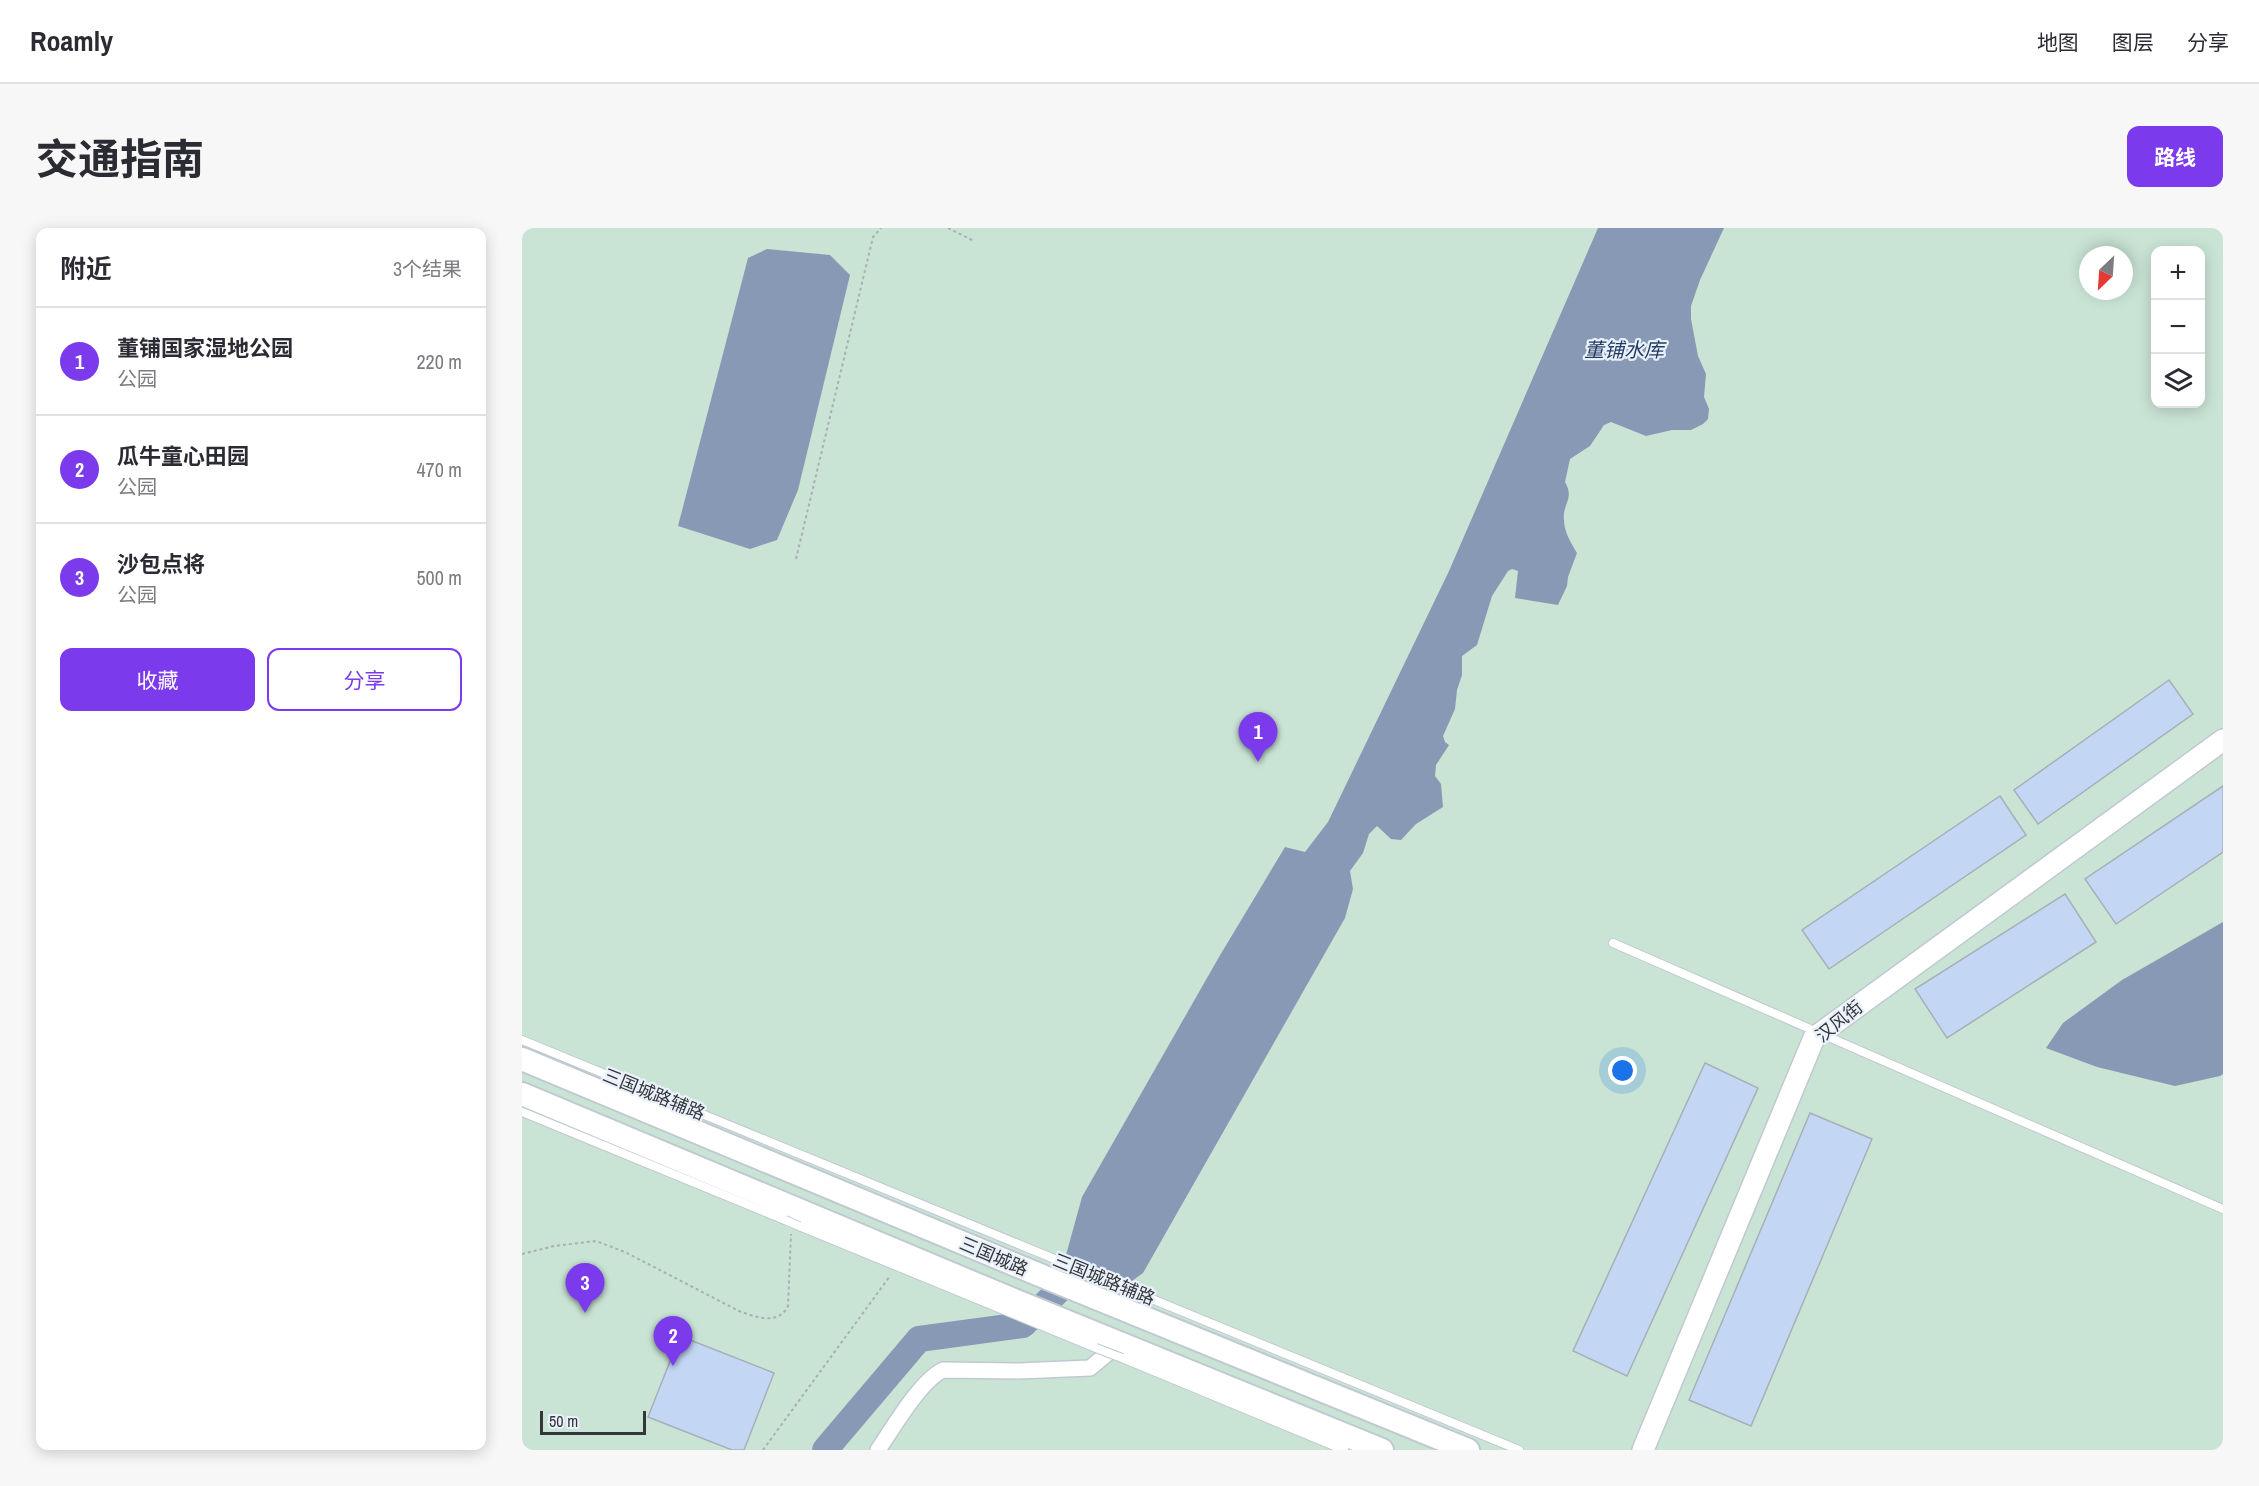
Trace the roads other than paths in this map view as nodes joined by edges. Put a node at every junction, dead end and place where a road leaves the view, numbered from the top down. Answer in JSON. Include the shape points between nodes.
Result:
{"nodes":[{"id":1,"x":2223,"y":740,"type":"edge"},
{"id":2,"x":1613,"y":943,"type":"dead end"},
{"id":3,"x":1820,"y":1034,"type":"junction"},
{"id":4,"x":522,"y":1040,"type":"edge"},
{"id":5,"x":522,"y":1059,"type":"edge"},
{"id":6,"x":522,"y":1094,"type":"edge"},
{"id":7,"x":522,"y":1112,"type":"edge"},
{"id":8,"x":2223,"y":1209,"type":"edge"},
{"id":9,"x":793,"y":1218,"type":"junction"},
{"id":10,"x":1030,"y":1260,"type":"junction"},
{"id":11,"x":1127,"y":1300,"type":"junction"},
{"id":12,"x":1111,"y":1347,"type":"junction"},
{"id":13,"x":1374,"y":1449,"type":"edge"},
{"id":14,"x":878,"y":1450,"type":"edge"},
{"id":15,"x":1344,"y":1450,"type":"edge"},
{"id":16,"x":1468,"y":1450,"type":"edge"},
{"id":17,"x":1519,"y":1450,"type":"edge"},
{"id":18,"x":1643,"y":1450,"type":"edge"}],
"edges":[{"from":1,"to":3,"type":"street","name":"汉风街"},
{"from":2,"to":3,"type":"lane"},
{"from":3,"to":8,"type":"lane"},
{"from":3,"to":18,"type":"street","name":"汉风街","via":[[1814,1038]]},
{"from":4,"to":10,"type":"lane","name":"三国城路辅路"},
{"from":5,"to":10,"type":"main road","name":"三国城路"},
{"from":6,"to":9,"type":"main road","name":"三国城路"},
{"from":7,"to":9,"type":"lane"},
{"from":9,"to":12,"type":"main road","name":"三国城路","via":[[1009,1298]]},
{"from":9,"to":12,"type":"lane","via":[[978,1300],[1077,1340]]},
{"from":10,"to":11,"type":"main road","name":"三国城路"},
{"from":11,"to":16,"type":"main road","name":"三国城路"},
{"from":11,"to":17,"type":"lane","name":"三国城路辅路"},
{"from":12,"to":13,"type":"main road","name":"三国城路"},
{"from":12,"to":14,"type":"street","via":[[1090,1368],[944,1370],[912,1400]]},
{"from":12,"to":15,"type":"lane"}]}
